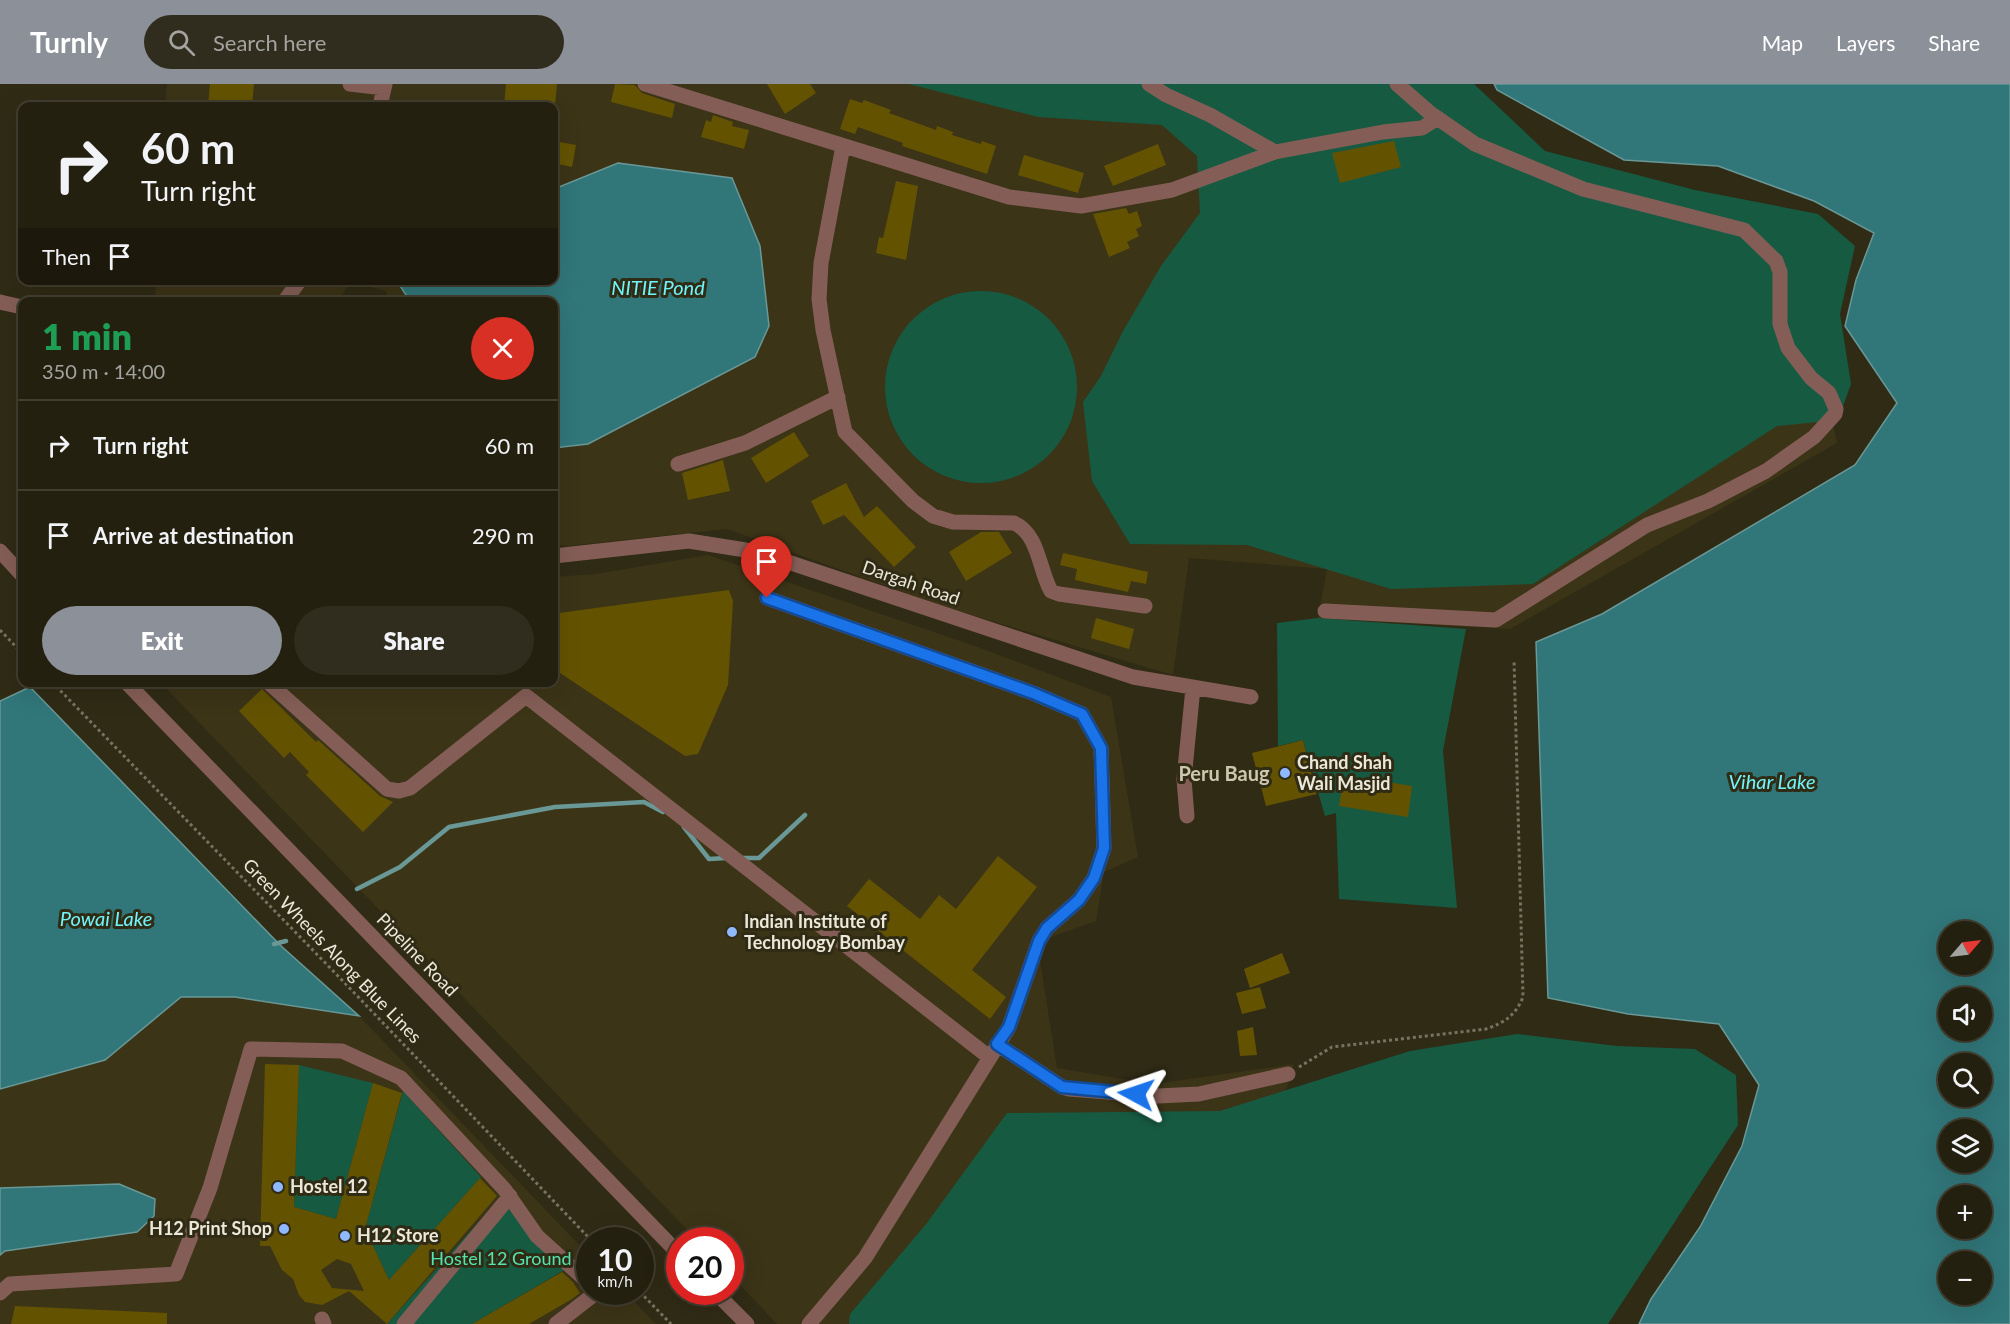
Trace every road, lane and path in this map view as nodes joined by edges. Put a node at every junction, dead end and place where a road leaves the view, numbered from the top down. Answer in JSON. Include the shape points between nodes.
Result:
{"nodes":[{"id":1,"x":350,"y":84,"type":"edge"},
{"id":2,"x":645,"y":84,"type":"edge"},
{"id":3,"x":1149,"y":84,"type":"edge"},
{"id":4,"x":1397,"y":84,"type":"edge"},
{"id":5,"x":385,"y":86,"type":"edge"},
{"id":6,"x":381,"y":102,"type":"edge"},
{"id":7,"x":1438,"y":118,"type":"junction"},
{"id":8,"x":843,"y":146,"type":"junction"},
{"id":9,"x":1275,"y":152,"type":"junction"},
{"id":10,"x":0,"y":302,"type":"edge"},
{"id":11,"x":18,"y":305,"type":"edge"},
{"id":12,"x":838,"y":397,"type":"junction"},
{"id":13,"x":678,"y":464,"type":"dead end"},
{"id":14,"x":0,"y":551,"type":"edge"},
{"id":15,"x":558,"y":556,"type":"edge"},
{"id":16,"x":18,"y":571,"type":"edge"},
{"id":17,"x":767,"y":598,"type":"dead end"},
{"id":18,"x":1145,"y":606,"type":"dead end"},
{"id":19,"x":1325,"y":611,"type":"dead end"},
{"id":20,"x":0,"y":630,"type":"edge"},
{"id":21,"x":18,"y":649,"type":"edge"},
{"id":22,"x":1514,"y":660,"type":"dead end"},
{"id":23,"x":57,"y":687,"type":"edge"},
{"id":24,"x":131,"y":687,"type":"edge"},
{"id":25,"x":273,"y":687,"type":"edge"},
{"id":26,"x":1193,"y":688,"type":"junction"},
{"id":27,"x":1251,"y":697,"type":"dead end"},
{"id":28,"x":1187,"y":816,"type":"dead end"},
{"id":29,"x":993,"y":1051,"type":"junction"},
{"id":30,"x":1288,"y":1074,"type":"joint"},
{"id":31,"x":510,"y":1196,"type":"junction"},
{"id":32,"x":579,"y":1227,"type":"edge"},
{"id":33,"x":666,"y":1241,"type":"edge"},
{"id":34,"x":576,"y":1271,"type":"edge"},
{"id":35,"x":0,"y":1293,"type":"edge"},
{"id":36,"x":580,"y":1305,"type":"edge"},
{"id":37,"x":652,"y":1305,"type":"edge"},
{"id":38,"x":728,"y":1305,"type":"edge"},
{"id":39,"x":404,"y":1324,"type":"edge"},
{"id":40,"x":556,"y":1324,"type":"edge"},
{"id":41,"x":670,"y":1324,"type":"edge"},
{"id":42,"x":747,"y":1324,"type":"edge"},
{"id":43,"x":809,"y":1324,"type":"edge"}],
"edges":[{"from":1,"to":5,"type":"street"},
{"from":2,"to":8,"type":"street"},
{"from":3,"to":9,"type":"street"},
{"from":4,"to":7,"type":"street"},
{"from":5,"to":6,"type":"street"},
{"from":7,"to":9,"type":"street","via":[[1422,129],[1383,132]]},
{"from":7,"to":19,"type":"street","via":[[1475,144],[1583,189],[1744,230],[1776,261],[1780,272],[1780,324],[1788,348],[1811,378],[1829,393],[1835,414],[1814,436],[1766,471],[1708,501],[1647,525],[1496,620]]},
{"from":8,"to":9,"type":"street","via":[[1009,197],[1081,206],[1172,190]]},
{"from":8,"to":12,"type":"street","via":[[821,263],[819,299]]},
{"from":10,"to":11,"type":"street"},
{"from":12,"to":13,"type":"street","via":[[745,443]]},
{"from":12,"to":18,"type":"street","via":[[845,432],[933,516],[953,522],[1014,523],[1029,536],[1052,591]]},
{"from":14,"to":16,"type":"street"},
{"from":15,"to":26,"type":"street","name":"Dargah Road","via":[[689,541],[758,552],[1133,677]]},
{"from":17,"to":29,"type":"street","via":[[1082,714],[1101,748],[1104,848],[1094,878],[1079,900],[1047,928],[1039,941],[1009,1027]]},
{"from":20,"to":21,"type":"path"},
{"from":22,"to":30,"type":"path","via":[[1523,997],[1519,1009],[1486,1029],[1332,1047]]},
{"from":23,"to":32,"type":"path","name":"Green Wheels Along Blue Lines"},
{"from":24,"to":33,"type":"street","name":"Pipeline Road"},
{"from":25,"to":29,"type":"street","via":[[387,789],[399,791],[410,788],[526,696],[722,850]]},
{"from":26,"to":27,"type":"street","name":"Dargah Road"},
{"from":26,"to":28,"type":"street","via":[[1184,779]]},
{"from":29,"to":30,"type":"street","via":[[1062,1087],[1158,1096],[1199,1094]]},
{"from":29,"to":43,"type":"street","via":[[865,1258]]},
{"from":31,"to":34,"type":"street","via":[[537,1236]]},
{"from":31,"to":35,"type":"street","via":[[401,1078],[342,1051],[251,1049],[210,1188],[176,1274],[10,1284]]},
{"from":31,"to":39,"type":"street"},
{"from":36,"to":40,"type":"street"},
{"from":37,"to":41,"type":"path"},
{"from":38,"to":42,"type":"street"}]}
